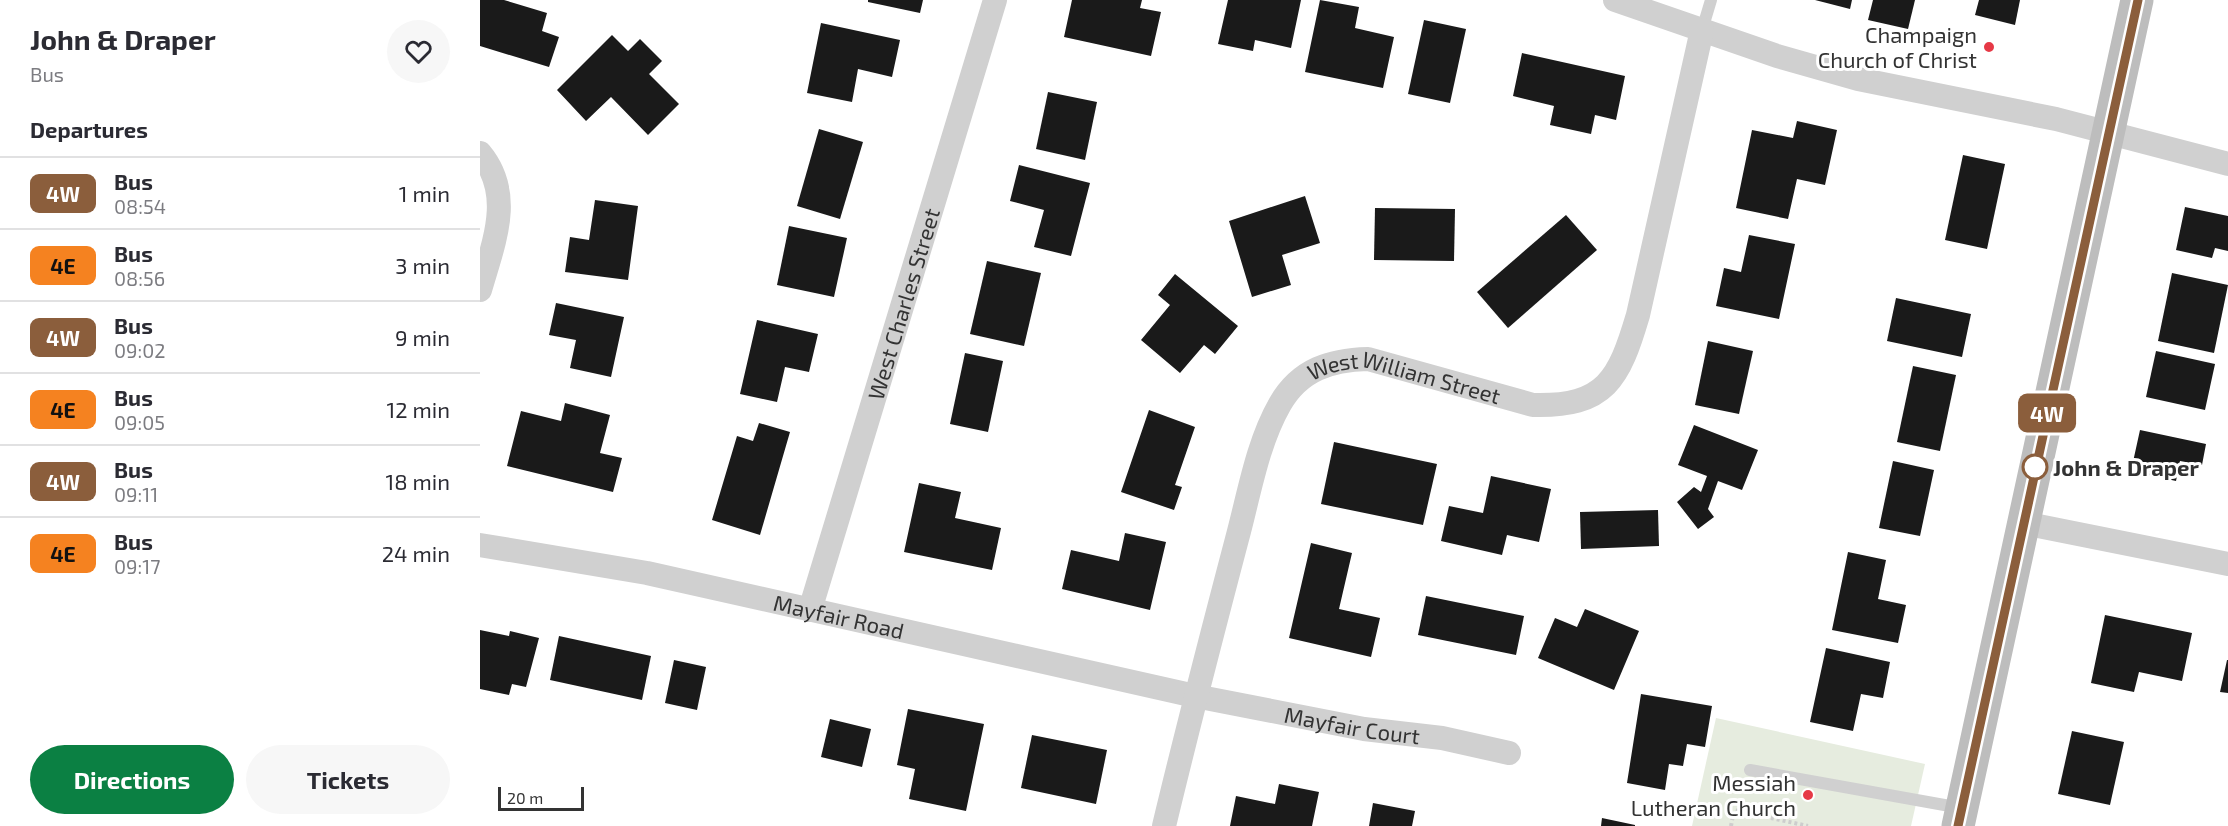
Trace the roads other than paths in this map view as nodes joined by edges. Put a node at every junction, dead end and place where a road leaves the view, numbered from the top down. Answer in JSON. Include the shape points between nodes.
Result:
{"nodes":[{"id":1,"x":995,"y":0,"type":"edge"},
{"id":2,"x":1711,"y":0,"type":"edge"},
{"id":3,"x":2138,"y":0,"type":"edge"},
{"id":4,"x":1625,"y":2,"type":"edge"},
{"id":5,"x":1702,"y":30,"type":"junction"},
{"id":6,"x":2108,"y":132,"type":"junction"},
{"id":7,"x":480,"y":153,"type":"edge"},
{"id":8,"x":2228,"y":164,"type":"edge"},
{"id":9,"x":480,"y":290,"type":"edge"},
{"id":10,"x":2023,"y":524,"type":"junction"},
{"id":11,"x":480,"y":545,"type":"edge"},
{"id":12,"x":2228,"y":564,"type":"edge"},
{"id":13,"x":810,"y":610,"type":"junction"},
{"id":14,"x":1195,"y":696,"type":"junction"},
{"id":15,"x":1509,"y":753,"type":"dead end"},
{"id":16,"x":1750,"y":770,"type":"dead end"},
{"id":17,"x":1960,"y":817,"type":"edge"},
{"id":18,"x":1164,"y":826,"type":"edge"}],
"edges":[{"from":1,"to":13,"type":"street","name":"West Charles Street"},
{"from":2,"to":5,"type":"lane"},
{"from":3,"to":6,"type":"street"},
{"from":4,"to":5,"type":"street"},
{"from":5,"to":6,"type":"street","via":[[1858,79]]},
{"from":5,"to":14,"type":"street","name":"West William Street","via":[[1638,315],[1618,371],[1603,389],[1583,401],[1561,406],[1533,405],[1368,359],[1322,365],[1302,379],[1280,403],[1263,446]]},
{"from":6,"to":8,"type":"street"},
{"from":6,"to":10,"type":"street"},
{"from":7,"to":9,"type":"street","via":[[492,170],[499,191],[500,219]]},
{"from":10,"to":12,"type":"street"},
{"from":10,"to":17,"type":"street"},
{"from":11,"to":13,"type":"street","name":"Mayfair Road","via":[[647,573]]},
{"from":13,"to":14,"type":"street","name":"Mayfair Road"},
{"from":14,"to":15,"type":"street","name":"Mayfair Court"},
{"from":14,"to":18,"type":"street","name":"West William Street"},
{"from":16,"to":17,"type":"lane"}]}
